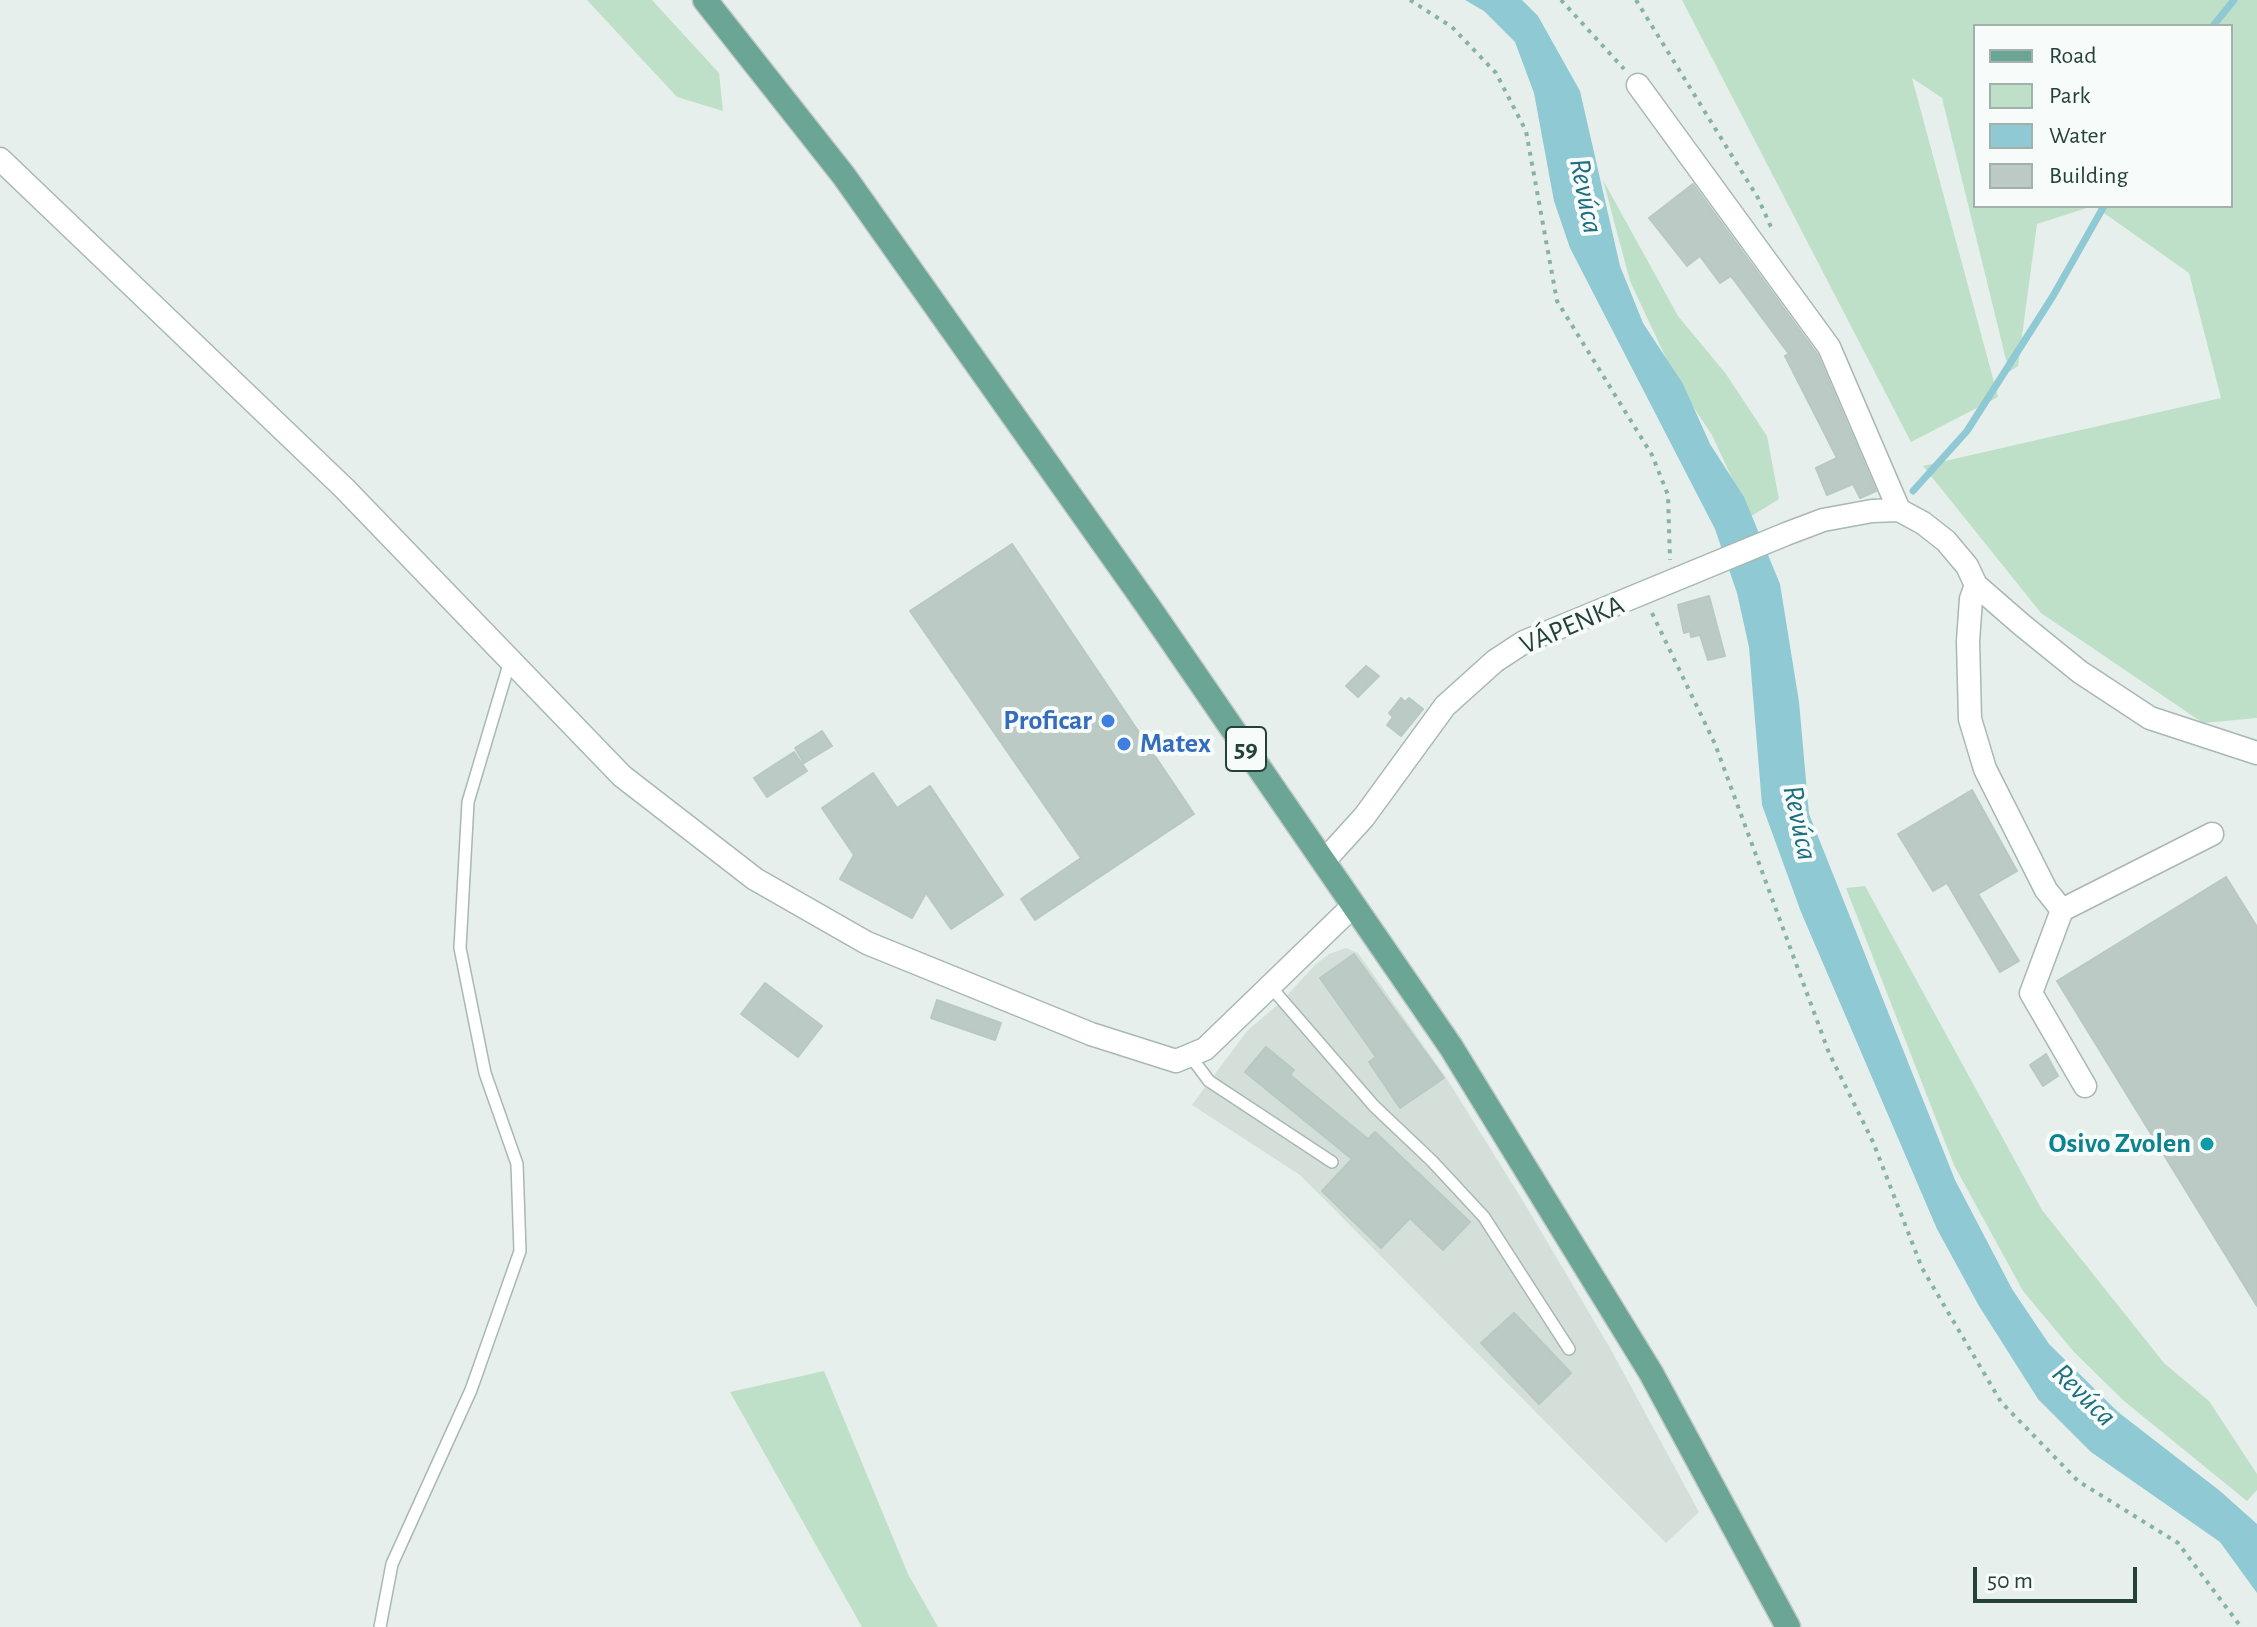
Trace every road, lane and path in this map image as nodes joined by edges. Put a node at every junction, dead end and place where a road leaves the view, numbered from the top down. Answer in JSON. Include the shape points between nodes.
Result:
{"nodes":[{"id":1,"x":705,"y":0,"type":"edge"},
{"id":2,"x":1410,"y":0,"type":"edge"},
{"id":3,"x":1561,"y":0,"type":"edge"},
{"id":4,"x":1636,"y":0,"type":"edge"},
{"id":5,"x":1638,"y":85,"type":"joint"},
{"id":6,"x":0,"y":159,"type":"edge"},
{"id":7,"x":1777,"y":241,"type":"dead end"},
{"id":8,"x":1899,"y":510,"type":"junction"},
{"id":9,"x":1671,"y":582,"type":"junction"},
{"id":10,"x":1976,"y":585,"type":"junction"},
{"id":11,"x":1644,"y":593,"type":"junction"},
{"id":12,"x":511,"y":660,"type":"junction"},
{"id":13,"x":2257,"y":753,"type":"edge"},
{"id":14,"x":2212,"y":834,"type":"dead end"},
{"id":15,"x":1324,"y":861,"type":"junction"},
{"id":16,"x":1354,"y":905,"type":"junction"},
{"id":17,"x":2062,"y":910,"type":"junction"},
{"id":18,"x":1270,"y":986,"type":"junction"},
{"id":19,"x":1191,"y":1057,"type":"junction"},
{"id":20,"x":2085,"y":1086,"type":"dead end"},
{"id":21,"x":1332,"y":1162,"type":"dead end"},
{"id":22,"x":1569,"y":1349,"type":"dead end"},
{"id":23,"x":378,"y":1624,"type":"edge"},
{"id":24,"x":1788,"y":1627,"type":"edge"},
{"id":25,"x":2241,"y":1627,"type":"edge"}],
"edges":[{"from":1,"to":15,"type":"main road","number":"59","via":[[844,176]]},
{"from":2,"to":9,"type":"path","via":[[1452,27],[1496,73],[1526,131],[1557,301],[1652,455],[1668,495]]},
{"from":3,"to":5,"type":"path"},
{"from":4,"to":7,"type":"path","via":[[1758,198]]},
{"from":5,"to":8,"type":"street","via":[[1829,347]]},
{"from":6,"to":12,"type":"street","via":[[344,488]]},
{"from":8,"to":9,"type":"street","name":"VÁPENKA","via":[[1823,520]]},
{"from":8,"to":10,"type":"street","via":[[1946,541]]},
{"from":9,"to":11,"type":"street","name":"VÁPENKA"},
{"from":10,"to":13,"type":"street","via":[[2080,672],[2150,718]]},
{"from":10,"to":17,"type":"street","via":[[1968,641],[1970,719],[1985,769],[2046,890]]},
{"from":11,"to":15,"type":"street","name":"VÁPENKA","via":[[1524,642],[1495,661],[1445,706],[1364,817]]},
{"from":11,"to":25,"type":"path","via":[[1715,744],[1829,1053],[1873,1142],[1922,1268],[2001,1402],[2078,1481],[2178,1543]]},
{"from":12,"to":19,"type":"street","via":[[622,776],[755,879],[881,949],[1165,1060]]},
{"from":12,"to":23,"type":"lane","via":[[468,802],[460,948],[485,1073],[517,1164],[520,1251],[471,1390],[392,1564]]},
{"from":14,"to":17,"type":"street"},
{"from":15,"to":16,"type":"main road","number":"59"},
{"from":16,"to":18,"type":"street"},
{"from":16,"to":24,"type":"main road","number":"59","via":[[1451,1047],[1597,1283]]},
{"from":17,"to":20,"type":"street","via":[[2031,993]]},
{"from":18,"to":19,"type":"street"},
{"from":18,"to":22,"type":"lane","via":[[1374,1106],[1484,1217]]},
{"from":19,"to":21,"type":"lane","via":[[1209,1081]]}]}
